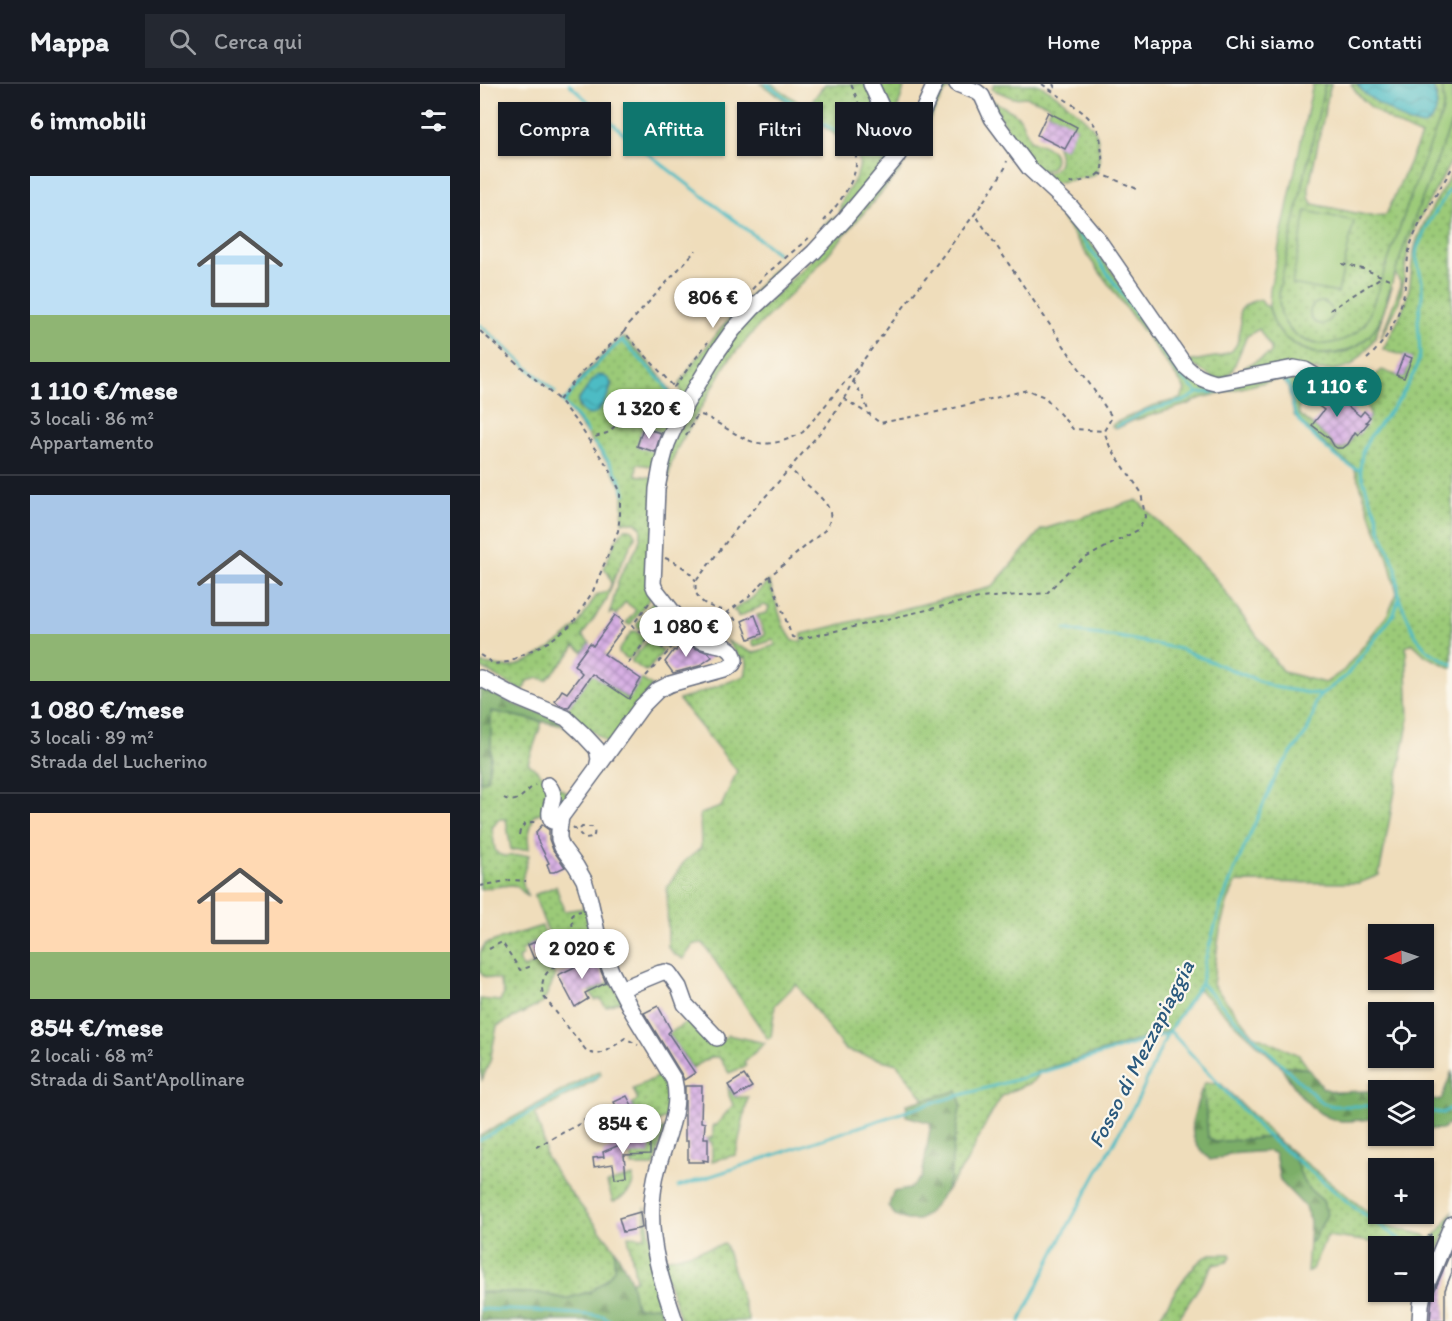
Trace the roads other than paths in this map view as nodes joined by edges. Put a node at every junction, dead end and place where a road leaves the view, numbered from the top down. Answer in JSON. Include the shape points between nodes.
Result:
{"nodes":[{"id":1,"x":871,"y":84,"type":"edge"},
{"id":2,"x":936,"y":84,"type":"edge"},
{"id":3,"x":957,"y":84,"type":"edge"},
{"id":4,"x":879,"y":102,"type":"edge"},
{"id":5,"x":927,"y":102,"type":"edge"},
{"id":6,"x":897,"y":156,"type":"edge"},
{"id":7,"x":1317,"y":376,"type":"dead end"},
{"id":8,"x":480,"y":678,"type":"edge"},
{"id":9,"x":597,"y":768,"type":"junction"},
{"id":10,"x":548,"y":785,"type":"road end"},
{"id":11,"x":550,"y":822,"type":"junction"},
{"id":12,"x":621,"y":989,"type":"junction"},
{"id":13,"x":717,"y":1038,"type":"dead end"},
{"id":14,"x":1452,"y":1224,"type":"edge"},
{"id":15,"x":675,"y":1321,"type":"edge"},
{"id":16,"x":1420,"y":1321,"type":"edge"}],
"edges":[{"from":1,"to":4,"type":"street"},
{"from":2,"to":5,"type":"street"},
{"from":3,"to":7,"type":"street","via":[[982,96],[992,118],[1030,169],[1097,238],[1195,376],[1216,382],[1294,368]]},
{"from":6,"to":9,"type":"street","via":[[839,214],[814,252],[733,330],[681,412],[667,444],[657,489],[653,584],[692,636],[728,648],[735,660],[728,668],[670,684],[653,694]]},
{"from":8,"to":9,"type":"street","via":[[566,718],[596,747]]},
{"from":9,"to":11,"type":"street","via":[[564,813]]},
{"from":10,"to":11,"type":"street","via":[[554,796]]},
{"from":11,"to":12,"type":"street","via":[[559,831],[560,842],[584,880],[600,942]]},
{"from":12,"to":13,"type":"street","via":[[660,972],[669,973],[685,1004]]},
{"from":12,"to":15,"type":"street","via":[[676,1088],[674,1113],[656,1173],[652,1204],[656,1260]]},
{"from":14,"to":16,"type":"street","via":[[1423,1294]]}]}
